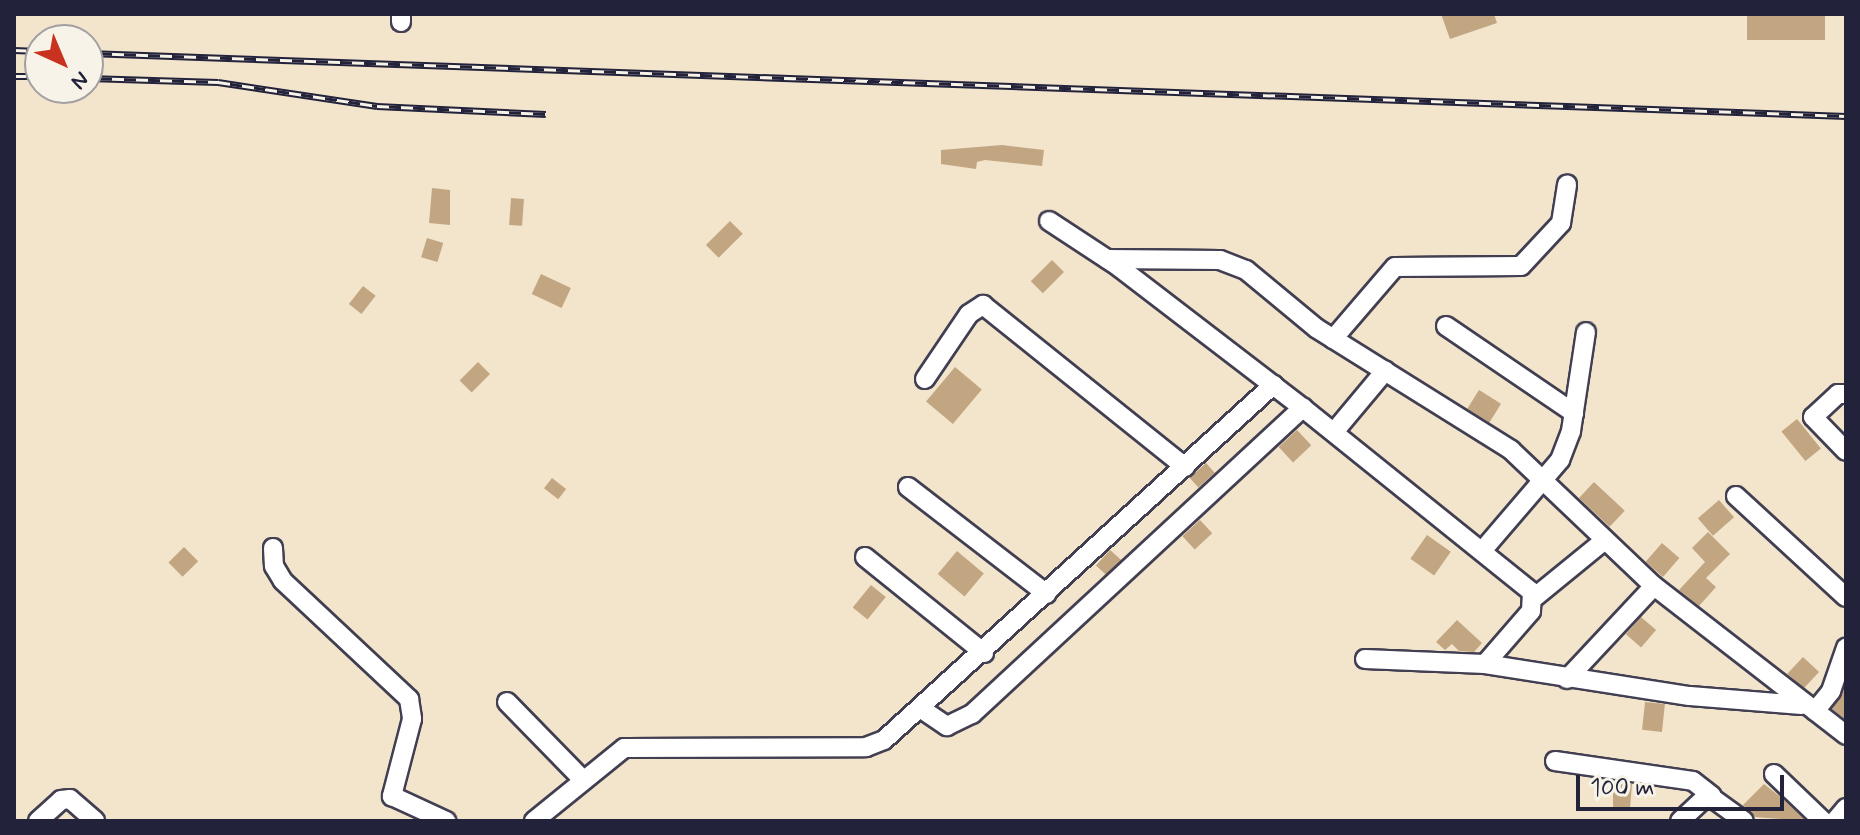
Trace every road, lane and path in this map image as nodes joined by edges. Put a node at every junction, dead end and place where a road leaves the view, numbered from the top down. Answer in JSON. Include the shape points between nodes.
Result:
{"nodes":[{"id":1,"x":1567,"y":184,"type":"dead end"},
{"id":2,"x":1049,"y":221,"type":"dead end"},
{"id":3,"x":1107,"y":259,"type":"junction"},
{"id":4,"x":1446,"y":326,"type":"dead end"},
{"id":5,"x":1586,"y":332,"type":"dead end"},
{"id":6,"x":1333,"y":339,"type":"junction"},
{"id":7,"x":1385,"y":371,"type":"junction"},
{"id":8,"x":925,"y":379,"type":"dead end"},
{"id":9,"x":1273,"y":385,"type":"junction"},
{"id":10,"x":1846,"y":394,"type":"edge"},
{"id":11,"x":1303,"y":408,"type":"junction"},
{"id":12,"x":1574,"y":413,"type":"junction"},
{"id":13,"x":1334,"y":432,"type":"junction"},
{"id":14,"x":1846,"y":451,"type":"edge"},
{"id":15,"x":1185,"y":467,"type":"junction"},
{"id":16,"x":1544,"y":481,"type":"junction"},
{"id":17,"x":908,"y":487,"type":"dead end"},
{"id":18,"x":1736,"y":496,"type":"dead end"},
{"id":19,"x":1605,"y":540,"type":"junction"},
{"id":20,"x":273,"y":548,"type":"dead end"},
{"id":21,"x":1482,"y":551,"type":"junction"},
{"id":22,"x":865,"y":557,"type":"dead end"},
{"id":23,"x":1654,"y":586,"type":"junction"},
{"id":24,"x":1047,"y":594,"type":"junction"},
{"id":25,"x":1535,"y":597,"type":"junction"},
{"id":26,"x":1846,"y":597,"type":"edge"},
{"id":27,"x":1846,"y":648,"type":"edge"},
{"id":28,"x":984,"y":653,"type":"junction"},
{"id":29,"x":1365,"y":659,"type":"dead end"},
{"id":30,"x":1485,"y":664,"type":"junction"},
{"id":31,"x":1567,"y":679,"type":"junction"},
{"id":32,"x":507,"y":702,"type":"dead end"},
{"id":33,"x":1808,"y":708,"type":"junction"},
{"id":34,"x":923,"y":710,"type":"junction"},
{"id":35,"x":1846,"y":735,"type":"edge"},
{"id":36,"x":1555,"y":761,"type":"dead end"},
{"id":37,"x":1774,"y":774,"type":"dead end"},
{"id":38,"x":583,"y":780,"type":"junction"},
{"id":39,"x":1712,"y":796,"type":"junction"},
{"id":40,"x":1846,"y":808,"type":"edge"},
{"id":41,"x":38,"y":821,"type":"edge"},
{"id":42,"x":95,"y":821,"type":"edge"},
{"id":43,"x":446,"y":821,"type":"edge"},
{"id":44,"x":534,"y":821,"type":"edge"},
{"id":45,"x":1680,"y":821,"type":"edge"},
{"id":46,"x":1744,"y":821,"type":"edge"},
{"id":47,"x":1823,"y":821,"type":"edge"},
{"id":48,"x":1835,"y":821,"type":"edge"}],
"edges":[{"from":1,"to":6,"type":"street","via":[[1561,223],[1521,266],[1395,267]]},
{"from":2,"to":3,"type":"street"},
{"from":3,"to":6,"type":"street","via":[[1134,256],[1234,264]]},
{"from":3,"to":9,"type":"street"},
{"from":4,"to":12,"type":"street"},
{"from":5,"to":12,"type":"street"},
{"from":6,"to":7,"type":"street"},
{"from":7,"to":13,"type":"street"},
{"from":7,"to":16,"type":"street","via":[[1511,450]]},
{"from":8,"to":15,"type":"street","via":[[969,314],[983,305]]},
{"from":9,"to":11,"type":"street"},
{"from":9,"to":15,"type":"street"},
{"from":10,"to":14,"type":"street","via":[[1838,394],[1813,417]]},
{"from":11,"to":13,"type":"street"},
{"from":11,"to":34,"type":"street","via":[[972,714],[947,726]]},
{"from":12,"to":16,"type":"street","via":[[1560,460]]},
{"from":13,"to":21,"type":"street"},
{"from":15,"to":24,"type":"street"},
{"from":16,"to":19,"type":"street"},
{"from":16,"to":21,"type":"street"},
{"from":17,"to":24,"type":"street"},
{"from":18,"to":26,"type":"street"},
{"from":19,"to":23,"type":"street"},
{"from":19,"to":25,"type":"street"},
{"from":20,"to":43,"type":"street","via":[[274,566],[283,581],[409,699],[412,719],[392,796]]},
{"from":21,"to":25,"type":"street"},
{"from":22,"to":28,"type":"street"},
{"from":23,"to":31,"type":"street"},
{"from":23,"to":33,"type":"street","via":[[1761,665]]},
{"from":24,"to":28,"type":"street"},
{"from":25,"to":30,"type":"street","via":[[1531,611]]},
{"from":27,"to":33,"type":"street","via":[[1831,691]]},
{"from":28,"to":34,"type":"street"},
{"from":29,"to":30,"type":"street"},
{"from":30,"to":31,"type":"street"},
{"from":31,"to":33,"type":"street"},
{"from":32,"to":38,"type":"street"},
{"from":33,"to":35,"type":"street"},
{"from":34,"to":38,"type":"street","via":[[902,729],[866,747],[633,747],[616,751]]},
{"from":36,"to":39,"type":"street","via":[[1693,781]]},
{"from":37,"to":47,"type":"street"},
{"from":38,"to":44,"type":"street"},
{"from":39,"to":45,"type":"street","via":[[1703,796]]},
{"from":39,"to":46,"type":"street"},
{"from":40,"to":48,"type":"street"},
{"from":41,"to":42,"type":"street","via":[[61,800],[70,799]]}]}
